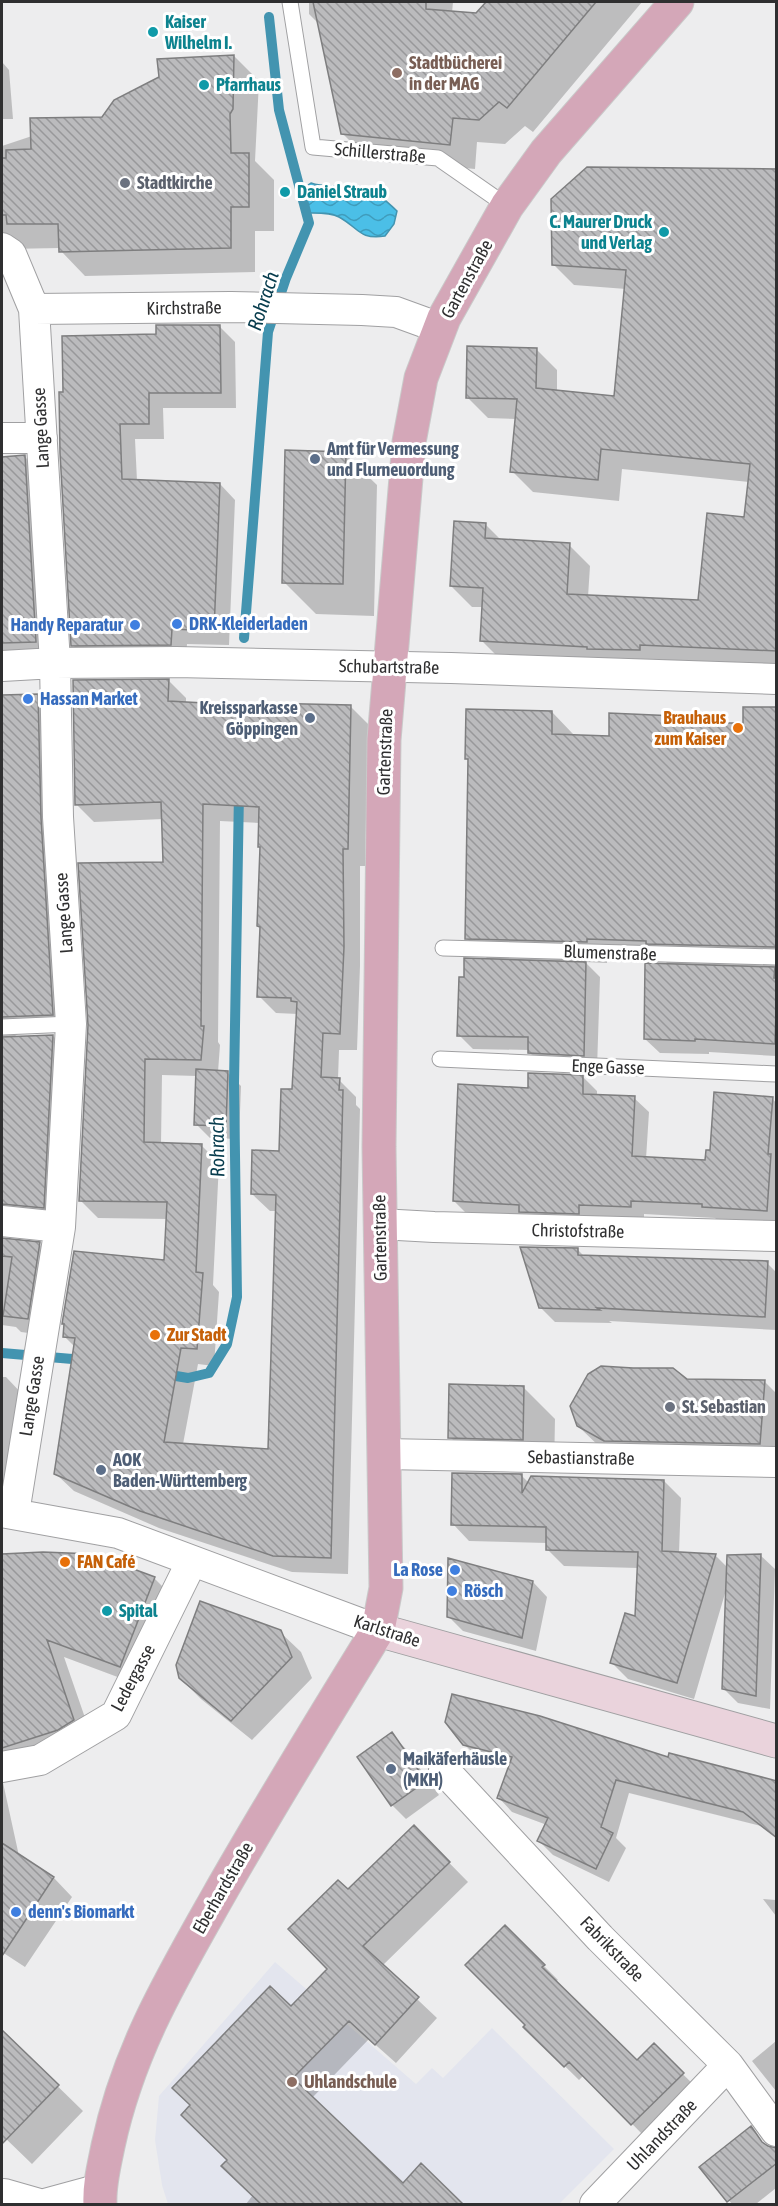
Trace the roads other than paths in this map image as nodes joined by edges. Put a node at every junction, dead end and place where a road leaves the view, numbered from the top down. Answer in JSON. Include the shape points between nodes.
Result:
{"nodes":[{"id":1,"x":290,"y":2,"type":"edge"},
{"id":2,"x":677,"y":2,"type":"edge"},
{"id":3,"x":507,"y":206,"type":"junction"},
{"id":4,"x":2,"y":248,"type":"edge"},
{"id":5,"x":34,"y":309,"type":"junction"},
{"id":6,"x":440,"y":327,"type":"junction"},
{"id":7,"x":2,"y":438,"type":"edge"},
{"id":8,"x":42,"y":438,"type":"junction"},
{"id":9,"x":55,"y":663,"type":"junction"},
{"id":10,"x":2,"y":666,"type":"edge"},
{"id":11,"x":389,"y":668,"type":"junction"},
{"id":12,"x":777,"y":679,"type":"edge"},
{"id":13,"x":443,"y":948,"type":"dead end"},
{"id":14,"x":777,"y":957,"type":"edge"},
{"id":15,"x":71,"y":1024,"type":"junction"},
{"id":16,"x":2,"y":1027,"type":"edge"},
{"id":17,"x":441,"y":1059,"type":"dead end"},
{"id":18,"x":777,"y":1074,"type":"edge"},
{"id":19,"x":2,"y":1221,"type":"edge"},
{"id":20,"x":380,"y":1224,"type":"junction"},
{"id":21,"x":60,"y":1227,"type":"junction"},
{"id":22,"x":777,"y":1236,"type":"edge"},
{"id":23,"x":385,"y":1454,"type":"junction"},
{"id":24,"x":777,"y":1462,"type":"edge"},
{"id":25,"x":8,"y":1512,"type":"edge"},
{"id":26,"x":192,"y":1561,"type":"junction"},
{"id":27,"x":386,"y":1588,"type":"joint"},
{"id":28,"x":378,"y":1630,"type":"junction"},
{"id":29,"x":777,"y":1741,"type":"edge"},
{"id":30,"x":2,"y":1767,"type":"edge"},
{"id":31,"x":444,"y":1770,"type":"dead end"},
{"id":32,"x":728,"y":2065,"type":"junction"},
{"id":33,"x":777,"y":2131,"type":"edge"},
{"id":34,"x":2,"y":2194,"type":"edge"},
{"id":35,"x":100,"y":2197,"type":"edge"},
{"id":36,"x":39,"y":2205,"type":"edge"},
{"id":37,"x":45,"y":2205,"type":"edge"},
{"id":38,"x":595,"y":2205,"type":"edge"}],
"edges":[{"from":1,"to":3,"type":"lane","name":"Schillerstraße","via":[[313,147],[438,158]]},
{"from":2,"to":3,"type":"main road","name":"Gartenstraße","via":[[546,152]]},
{"from":3,"to":6,"type":"main road","name":"Gartenstraße"},
{"from":4,"to":5,"type":"street","name":"Lange Gasse","via":[[11,254]]},
{"from":5,"to":6,"type":"street","name":"Kirchstraße","via":[[287,308],[396,312]]},
{"from":5,"to":8,"type":"street","name":"Lange Gasse"},
{"from":6,"to":11,"type":"main road","name":"Gartenstraße","via":[[421,378],[409,442]]},
{"from":7,"to":8,"type":"street"},
{"from":8,"to":9,"type":"street","name":"Lange Gasse"},
{"from":9,"to":10,"type":"street","name":"Schubartstraße"},
{"from":9,"to":11,"type":"street","name":"Schubartstraße"},
{"from":9,"to":15,"type":"street","name":"Lange Gasse","via":[[58,817]]},
{"from":11,"to":12,"type":"street","name":"Schubartstraße"},
{"from":11,"to":20,"type":"main road","name":"Gartenstraße","via":[[384,740]]},
{"from":13,"to":14,"type":"lane","name":"Blumenstraße"},
{"from":15,"to":16,"type":"lane"},
{"from":15,"to":21,"type":"street","name":"Lange Gasse"},
{"from":17,"to":18,"type":"lane","name":"Enge Gasse"},
{"from":19,"to":21,"type":"street"},
{"from":20,"to":22,"type":"street","name":"Christofstraße"},
{"from":20,"to":23,"type":"main road","name":"Gartenstraße"},
{"from":21,"to":25,"type":"street","name":"Lange Gasse","via":[[37,1370]]},
{"from":23,"to":24,"type":"street","name":"Sebastianstraße"},
{"from":23,"to":27,"type":"main road","name":"Gartenstraße"},
{"from":25,"to":26,"type":"street","name":"Karlstraße","via":[[118,1533]]},
{"from":26,"to":28,"type":"street","name":"Karlstraße"},
{"from":26,"to":30,"type":"street","name":"Ledergasse","via":[[116,1715],[40,1760]]},
{"from":27,"to":28,"type":"main road","name":"Eberhardstraße"},
{"from":28,"to":29,"type":"main road","name":"Karlstraße"},
{"from":28,"to":35,"type":"main road","name":"Eberhardstraße","via":[[239,1858],[159,2001],[133,2060],[114,2120]]},
{"from":31,"to":32,"type":"street","name":"Fabrikstraße","via":[[600,1938]]},
{"from":32,"to":33,"type":"street","name":"Fabrikstraße"},
{"from":32,"to":38,"type":"street","name":"Uhlandstraße"},
{"from":34,"to":36,"type":"street"},
{"from":35,"to":37,"type":"street"}]}
